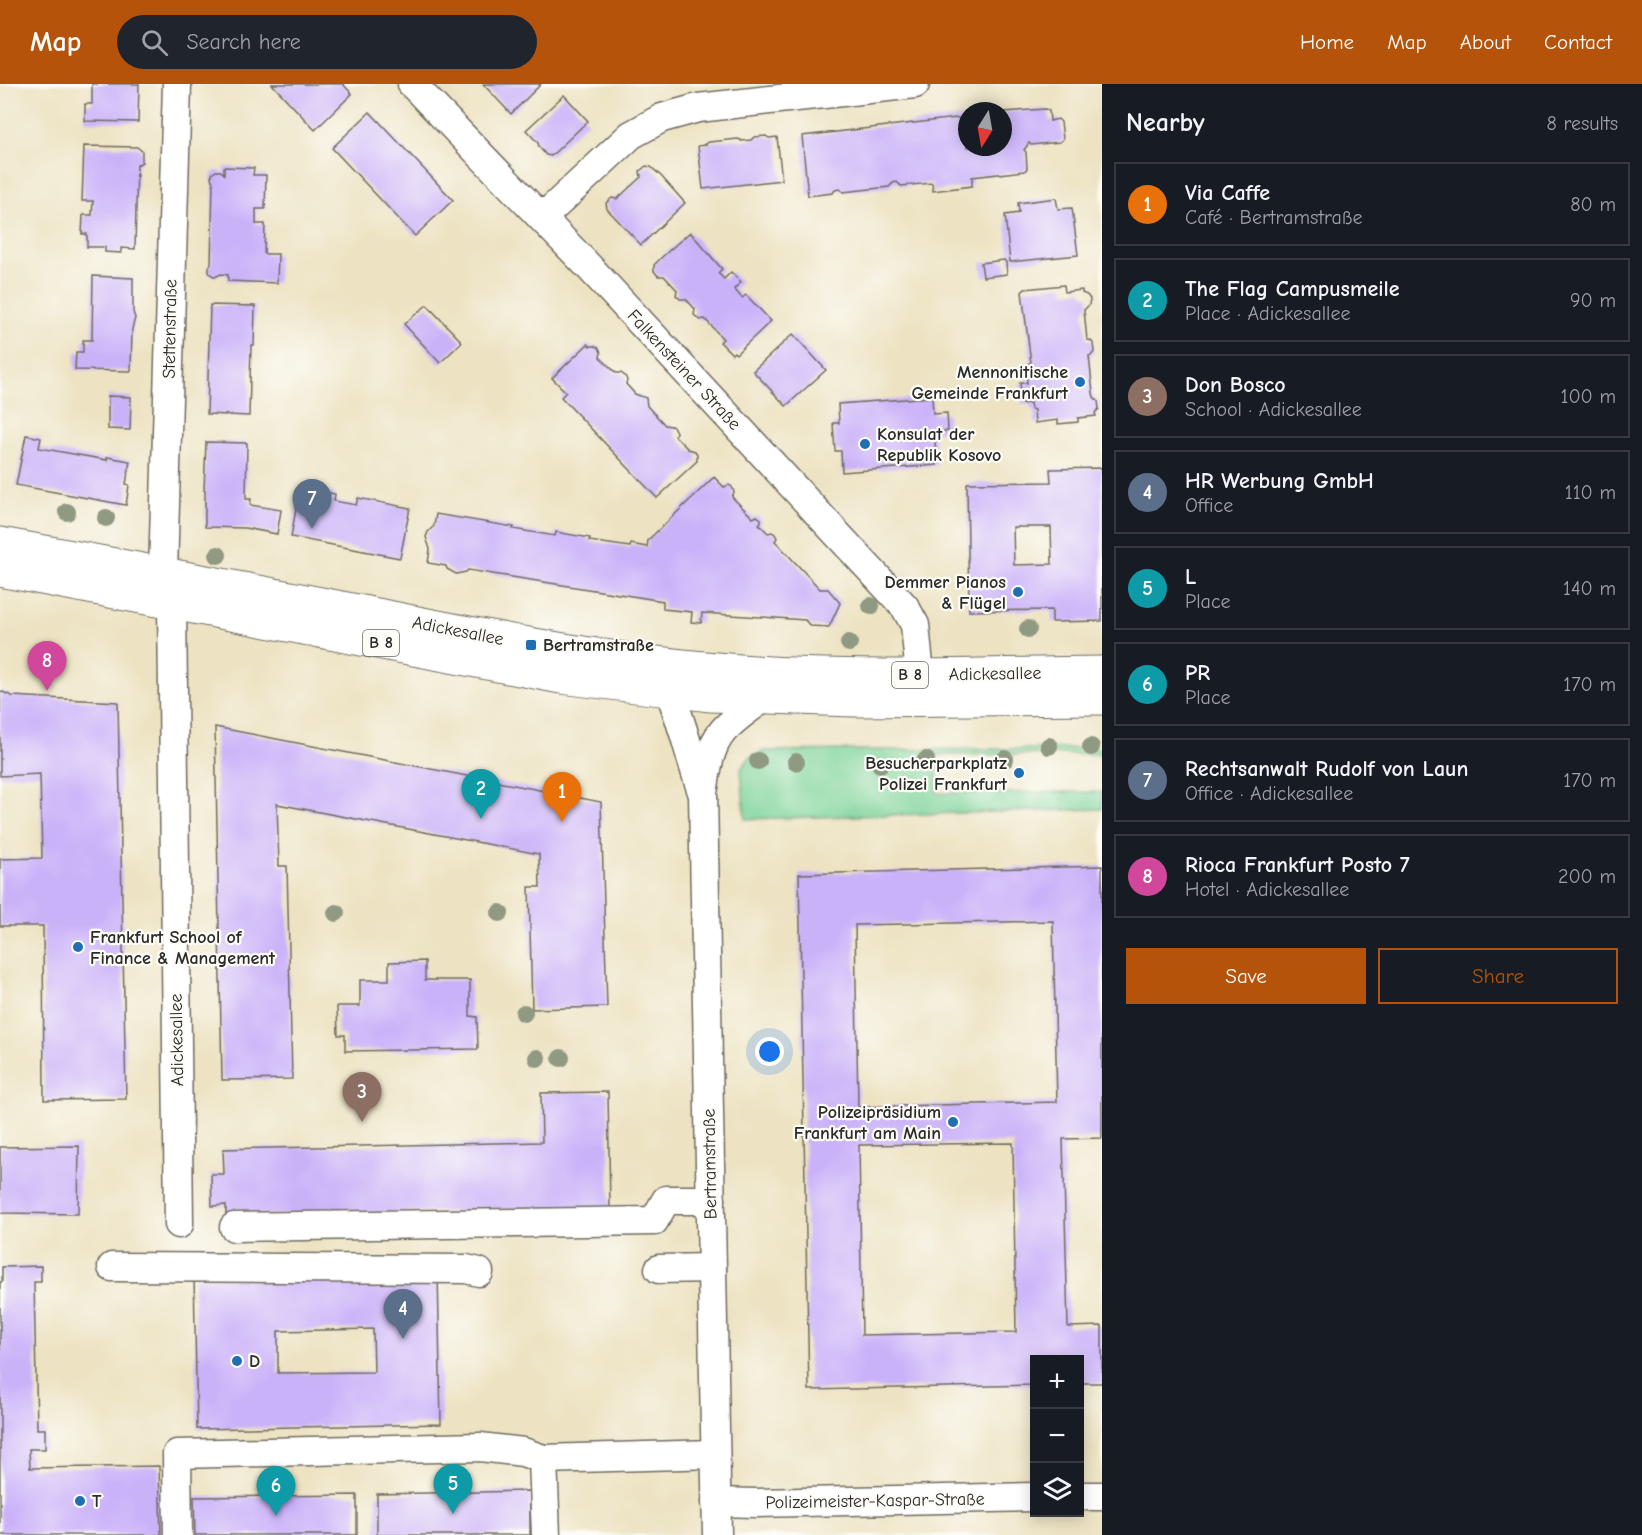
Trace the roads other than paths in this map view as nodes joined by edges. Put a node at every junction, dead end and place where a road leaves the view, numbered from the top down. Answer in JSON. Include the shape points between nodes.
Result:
{"nodes":[{"id":1,"x":177,"y":84,"type":"edge"},
{"id":2,"x":412,"y":84,"type":"edge"},
{"id":3,"x":915,"y":84,"type":"edge"},
{"id":4,"x":542,"y":218,"type":"junction"},
{"id":5,"x":0,"y":544,"type":"edge"},
{"id":6,"x":0,"y":570,"type":"edge"},
{"id":7,"x":167,"y":588,"type":"junction"},
{"id":8,"x":1102,"y":673,"type":"edge"},
{"id":9,"x":920,"y":675,"type":"junction"},
{"id":10,"x":669,"y":690,"type":"junction"},
{"id":11,"x":764,"y":698,"type":"junction"},
{"id":12,"x":1102,"y":698,"type":"edge"},
{"id":13,"x":703,"y":794,"type":"junction"},
{"id":14,"x":711,"y":1200,"type":"junction"},
{"id":15,"x":179,"y":1224,"type":"dead end"},
{"id":16,"x":234,"y":1227,"type":"dead end"},
{"id":17,"x":112,"y":1267,"type":"dead end"},
{"id":18,"x":712,"y":1268,"type":"junction"},
{"id":19,"x":659,"y":1269,"type":"dead end"},
{"id":20,"x":480,"y":1272,"type":"dead end"},
{"id":21,"x":715,"y":1454,"type":"junction"},
{"id":22,"x":543,"y":1459,"type":"junction"},
{"id":23,"x":1084,"y":1496,"type":"edge"},
{"id":24,"x":1102,"y":1496,"type":"edge"},
{"id":25,"x":1030,"y":1497,"type":"edge"},
{"id":26,"x":716,"y":1502,"type":"junction"},
{"id":27,"x":178,"y":1535,"type":"edge"},
{"id":28,"x":546,"y":1535,"type":"edge"},
{"id":29,"x":717,"y":1535,"type":"edge"}],
"edges":[{"from":1,"to":7,"type":"street","name":"Stettenstraße"},
{"from":2,"to":4,"type":"street","name":"Falkensteiner Straße"},
{"from":3,"to":4,"type":"street","via":[[698,108],[662,118],[631,135]]},
{"from":4,"to":9,"type":"street","name":"Falkensteiner Straße","via":[[905,607],[915,625]]},
{"from":5,"to":7,"type":"main road","name":"Adickesallee","number":"B 8"},
{"from":6,"to":7,"type":"main road","name":"Adickesallee","number":"B 8"},
{"from":7,"to":9,"type":"main road","name":"Adickesallee","number":"B 8","via":[[454,630],[592,655],[728,670]]},
{"from":7,"to":10,"type":"main road","name":"Adickesallee","number":"B 8","via":[[561,677]]},
{"from":7,"to":15,"type":"street","name":"Adickesallee"},
{"from":8,"to":9,"type":"main road","name":"Adickesallee","number":"B 8"},
{"from":10,"to":11,"type":"main road","name":"Adickesallee","number":"B 8"},
{"from":10,"to":13,"type":"street","name":"Bertramstraße"},
{"from":11,"to":12,"type":"main road","name":"Adickesallee","number":"B 8"},
{"from":11,"to":13,"type":"street","name":"Bertramstraße","via":[[716,740]]},
{"from":13,"to":14,"type":"street","name":"Bertramstraße"},
{"from":14,"to":16,"type":"street","via":[[666,1200],[654,1221]]},
{"from":14,"to":18,"type":"street","name":"Bertramstraße"},
{"from":17,"to":20,"type":"street"},
{"from":18,"to":19,"type":"street"},
{"from":18,"to":21,"type":"street","name":"Bertramstraße"},
{"from":21,"to":22,"type":"street"},
{"from":21,"to":26,"type":"street","name":"Bertramstraße"},
{"from":22,"to":27,"type":"street","via":[[523,1452],[480,1447],[177,1454]]},
{"from":22,"to":28,"type":"street"},
{"from":23,"to":24,"type":"street"},
{"from":25,"to":26,"type":"street","name":"Polizeimeister-Kaspar-Straße"},
{"from":26,"to":29,"type":"street","name":"Bertramstraße"}]}
